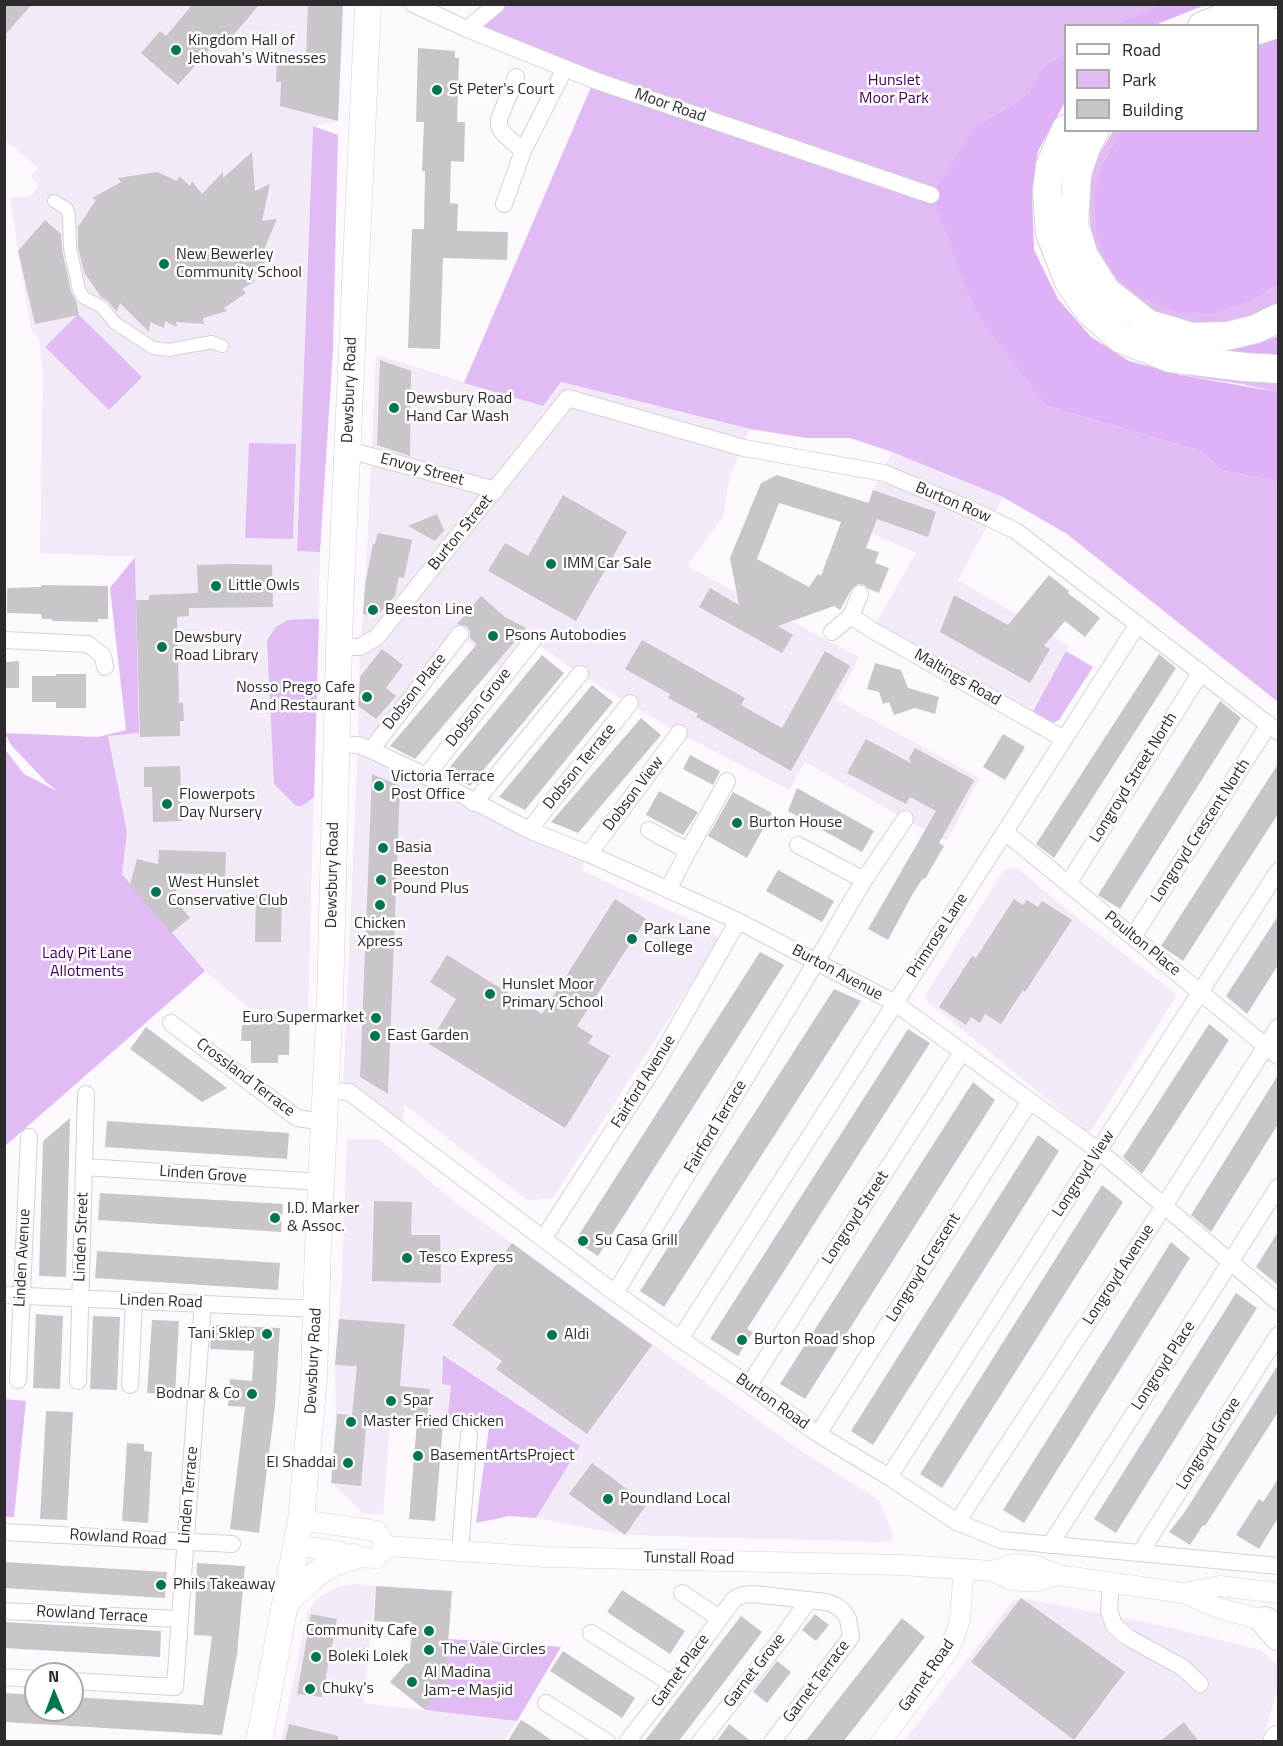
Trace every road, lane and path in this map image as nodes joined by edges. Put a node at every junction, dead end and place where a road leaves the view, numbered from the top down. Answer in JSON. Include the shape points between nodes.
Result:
{"nodes":[{"id":1,"x":368,"y":4,"type":"edge"},
{"id":2,"x":413,"y":4,"type":"edge"},
{"id":3,"x":497,"y":4,"type":"edge"},
{"id":4,"x":1251,"y":16,"type":"edge"},
{"id":5,"x":1278,"y":23,"type":"edge"},
{"id":6,"x":1212,"y":24,"type":"edge"},
{"id":7,"x":467,"y":29,"type":"junction"},
{"id":8,"x":565,"y":68,"type":"junction"},
{"id":9,"x":516,"y":77,"type":"dead end"},
{"id":10,"x":1064,"y":131,"type":"edge"},
{"id":11,"x":1094,"y":132,"type":"edge"},
{"id":12,"x":523,"y":151,"type":"junction"},
{"id":13,"x":932,"y":195,"type":"dead end"},
{"id":14,"x":54,"y":201,"type":"dead end"},
{"id":15,"x":504,"y":204,"type":"dead end"},
{"id":16,"x":1278,"y":318,"type":"edge"},
{"id":17,"x":222,"y":346,"type":"dead end"},
{"id":18,"x":1278,"y":369,"type":"edge"},
{"id":19,"x":568,"y":398,"type":"joint"},
{"id":20,"x":348,"y":450,"type":"junction"},
{"id":21,"x":496,"y":489,"type":"junction"},
{"id":22,"x":860,"y":594,"type":"dead end"},
{"id":23,"x":851,"y":616,"type":"junction"},
{"id":24,"x":1138,"y":624,"type":"junction"},
{"id":25,"x":832,"y":633,"type":"dead end"},
{"id":26,"x":460,"y":634,"type":"dead end"},
{"id":27,"x":4,"y":640,"type":"edge"},
{"id":28,"x":532,"y":641,"type":"dead end"},
{"id":29,"x":340,"y":647,"type":"junction"},
{"id":30,"x":105,"y":667,"type":"dead end"},
{"id":31,"x":1201,"y":672,"type":"junction"},
{"id":32,"x":580,"y":674,"type":"dead end"},
{"id":33,"x":630,"y":703,"type":"dead end"},
{"id":34,"x":1274,"y":728,"type":"edge"},
{"id":35,"x":679,"y":733,"type":"dead end"},
{"id":36,"x":1064,"y":739,"type":"junction"},
{"id":37,"x":337,"y":744,"type":"junction"},
{"id":38,"x":371,"y":750,"type":"junction"},
{"id":39,"x":426,"y":776,"type":"junction"},
{"id":40,"x":727,"y":781,"type":"dead end"},
{"id":41,"x":474,"y":803,"type":"junction"},
{"id":42,"x":904,"y":819,"type":"dead end"},
{"id":43,"x":529,"y":830,"type":"junction"},
{"id":44,"x":649,"y":830,"type":"dead end"},
{"id":45,"x":1005,"y":832,"type":"junction"},
{"id":46,"x":798,"y":845,"type":"dead end"},
{"id":47,"x":688,"y":851,"type":"junction"},
{"id":48,"x":589,"y":854,"type":"junction"},
{"id":49,"x":1278,"y":871,"type":"edge"},
{"id":50,"x":864,"y":880,"type":"junction"},
{"id":51,"x":1068,"y":884,"type":"junction"},
{"id":52,"x":668,"y":890,"type":"junction"},
{"id":53,"x":738,"y":921,"type":"junction"},
{"id":54,"x":1133,"y":938,"type":"junction"},
{"id":55,"x":816,"y":962,"type":"junction"},
{"id":56,"x":1201,"y":993,"type":"junction"},
{"id":57,"x":895,"y":1003,"type":"junction"},
{"id":58,"x":171,"y":1023,"type":"dead end"},
{"id":59,"x":1278,"y":1027,"type":"edge"},
{"id":60,"x":962,"y":1052,"type":"junction"},
{"id":61,"x":1272,"y":1052,"type":"edge"},
{"id":62,"x":326,"y":1090,"type":"junction"},
{"id":63,"x":86,"y":1094,"type":"dead end"},
{"id":64,"x":1030,"y":1101,"type":"junction"},
{"id":65,"x":324,"y":1122,"type":"junction"},
{"id":66,"x":29,"y":1137,"type":"dead end"},
{"id":67,"x":1099,"y":1151,"type":"junction"},
{"id":68,"x":84,"y":1167,"type":"junction"},
{"id":69,"x":321,"y":1182,"type":"junction"},
{"id":70,"x":1278,"y":1187,"type":"edge"},
{"id":71,"x":1164,"y":1206,"type":"junction"},
{"id":72,"x":543,"y":1239,"type":"junction"},
{"id":73,"x":1231,"y":1262,"type":"junction"},
{"id":74,"x":615,"y":1293,"type":"junction"},
{"id":75,"x":13,"y":1296,"type":"edge"},
{"id":76,"x":80,"y":1299,"type":"junction"},
{"id":77,"x":135,"y":1301,"type":"junction"},
{"id":78,"x":1278,"y":1302,"type":"edge"},
{"id":79,"x":202,"y":1304,"type":"junction"},
{"id":80,"x":317,"y":1309,"type":"junction"},
{"id":81,"x":1278,"y":1335,"type":"edge"},
{"id":82,"x":680,"y":1339,"type":"junction"},
{"id":83,"x":18,"y":1380,"type":"dead end"},
{"id":84,"x":78,"y":1381,"type":"dead end"},
{"id":85,"x":130,"y":1385,"type":"dead end"},
{"id":86,"x":749,"y":1385,"type":"junction"},
{"id":87,"x":469,"y":1434,"type":"dead end"},
{"id":88,"x":818,"y":1434,"type":"junction"},
{"id":89,"x":889,"y":1477,"type":"junction"},
{"id":90,"x":301,"y":1520,"type":"junction"},
{"id":91,"x":957,"y":1522,"type":"junction"},
{"id":92,"x":4,"y":1532,"type":"edge"},
{"id":93,"x":185,"y":1542,"type":"junction"},
{"id":94,"x":232,"y":1544,"type":"dead end"},
{"id":95,"x":296,"y":1545,"type":"junction"},
{"id":96,"x":1050,"y":1545,"type":"junction"},
{"id":97,"x":386,"y":1546,"type":"junction"},
{"id":98,"x":460,"y":1552,"type":"junction"},
{"id":99,"x":1140,"y":1553,"type":"junction"},
{"id":100,"x":352,"y":1557,"type":"junction"},
{"id":101,"x":1278,"y":1566,"type":"edge"},
{"id":102,"x":964,"y":1569,"type":"junction"},
{"id":103,"x":1111,"y":1583,"type":"junction"},
{"id":104,"x":682,"y":1593,"type":"dead end"},
{"id":105,"x":1184,"y":1593,"type":"junction"},
{"id":106,"x":1278,"y":1593,"type":"edge"},
{"id":107,"x":809,"y":1600,"type":"junction"},
{"id":108,"x":287,"y":1601,"type":"junction"},
{"id":109,"x":4,"y":1611,"type":"edge"},
{"id":110,"x":719,"y":1618,"type":"junction"},
{"id":111,"x":179,"y":1619,"type":"junction"},
{"id":112,"x":1274,"y":1627,"type":"edge"},
{"id":113,"x":591,"y":1633,"type":"dead end"},
{"id":114,"x":4,"y":1677,"type":"edge"},
{"id":115,"x":24,"y":1678,"type":"edge"},
{"id":116,"x":84,"y":1682,"type":"edge"},
{"id":117,"x":672,"y":1684,"type":"junction"},
{"id":118,"x":1200,"y":1684,"type":"dead end"},
{"id":119,"x":546,"y":1703,"type":"dead end"},
{"id":120,"x":259,"y":1742,"type":"edge"},
{"id":121,"x":607,"y":1742,"type":"edge"},
{"id":122,"x":627,"y":1742,"type":"edge"},
{"id":123,"x":700,"y":1742,"type":"edge"},
{"id":124,"x":771,"y":1742,"type":"edge"},
{"id":125,"x":880,"y":1742,"type":"edge"}],
"edges":[{"from":1,"to":20,"type":"main road","name":"Dewsbury Road"},
{"from":2,"to":7,"type":"street","name":"Moor Road"},
{"from":3,"to":7,"type":"street"},
{"from":4,"to":5,"type":"highway"},
{"from":4,"to":6,"type":"highway"},
{"from":7,"to":8,"type":"street","name":"Moor Road"},
{"from":8,"to":12,"type":"street"},
{"from":8,"to":13,"type":"street","name":"Moor Road"},
{"from":9,"to":12,"type":"street","via":[[499,126]]},
{"from":10,"to":18,"type":"highway","via":[[1050,166],[1050,233],[1069,282],[1089,310],[1121,339],[1170,358]]},
{"from":11,"to":16,"type":"highway","via":[[1077,173],[1074,223],[1084,256],[1106,291],[1148,324],[1192,337],[1227,336],[1256,329]]},
{"from":12,"to":15,"type":"street"},
{"from":14,"to":17,"type":"street","via":[[67,209],[70,248],[83,297],[102,307],[115,323],[153,348],[169,350],[212,342]]},
{"from":19,"to":21,"type":"street","name":"Burton Street"},
{"from":19,"to":24,"type":"street","name":"Burton Row","via":[[744,448],[884,473],[1016,531]]},
{"from":20,"to":21,"type":"street","name":"Envoy Street"},
{"from":20,"to":29,"type":"main road","name":"Dewsbury Road"},
{"from":21,"to":29,"type":"street","name":"Burton Street","via":[[377,637],[360,647]]},
{"from":22,"to":23,"type":"street"},
{"from":23,"to":25,"type":"street"},
{"from":23,"to":36,"type":"street","name":"Maltings Road"},
{"from":24,"to":31,"type":"street","name":"Burton Row"},
{"from":24,"to":36,"type":"street","name":"Primrose Lane"},
{"from":26,"to":38,"type":"street","name":"Dobson Place"},
{"from":27,"to":30,"type":"street","via":[[88,644],[104,656]]},
{"from":28,"to":39,"type":"street","name":"Dobson Grove"},
{"from":29,"to":37,"type":"main road","name":"Dewsbury Road"},
{"from":31,"to":34,"type":"street","name":"Burton Row"},
{"from":31,"to":51,"type":"street","name":"Longroyd Street North"},
{"from":32,"to":41,"type":"street"},
{"from":33,"to":43,"type":"street","name":"Dobson Terrace"},
{"from":34,"to":54,"type":"street","name":"Longroyd Crescent North"},
{"from":35,"to":48,"type":"street","name":"Dobson View"},
{"from":36,"to":45,"type":"street","name":"Primrose Lane"},
{"from":37,"to":38,"type":"street","name":"Burton Avenue"},
{"from":37,"to":62,"type":"main road","name":"Dewsbury Road"},
{"from":38,"to":39,"type":"street","name":"Burton Avenue"},
{"from":39,"to":41,"type":"street","name":"Burton Avenue"},
{"from":40,"to":47,"type":"street"},
{"from":41,"to":43,"type":"street","name":"Burton Avenue"},
{"from":42,"to":50,"type":"street","name":"Fairford Terrace"},
{"from":43,"to":48,"type":"street","name":"Burton Avenue"},
{"from":44,"to":47,"type":"street"},
{"from":45,"to":51,"type":"street","name":"Poulton Place"},
{"from":45,"to":57,"type":"street","name":"Primrose Lane"},
{"from":46,"to":50,"type":"street"},
{"from":47,"to":52,"type":"street"},
{"from":48,"to":52,"type":"street","name":"Burton Avenue"},
{"from":49,"to":56,"type":"street","name":"Longroyd View"},
{"from":50,"to":55,"type":"street","name":"Fairford Terrace"},
{"from":51,"to":54,"type":"street","name":"Poulton Place"},
{"from":52,"to":53,"type":"street","name":"Burton Avenue"},
{"from":53,"to":55,"type":"street","name":"Burton Avenue"},
{"from":53,"to":72,"type":"street","name":"Fairford Avenue","via":[[655,1066]]},
{"from":54,"to":56,"type":"street","name":"Poulton Place"},
{"from":55,"to":57,"type":"street","name":"Burton Avenue"},
{"from":55,"to":74,"type":"street","name":"Fairford Terrace"},
{"from":56,"to":61,"type":"street","name":"Poulton Place"},
{"from":56,"to":67,"type":"street","name":"Longroyd View"},
{"from":57,"to":60,"type":"street","name":"Burton Avenue"},
{"from":57,"to":82,"type":"street","name":"Primrose Lane"},
{"from":58,"to":65,"type":"street","name":"Crossland Terrace","via":[[297,1118]]},
{"from":59,"to":61,"type":"street","name":"Longroyd Avenue"},
{"from":60,"to":64,"type":"street","name":"Burton Avenue"},
{"from":60,"to":86,"type":"street","name":"Longroyd Street"},
{"from":61,"to":71,"type":"street","name":"Longroyd Avenue"},
{"from":62,"to":65,"type":"main road","name":"Dewsbury Road"},
{"from":62,"to":72,"type":"street","name":"Burton Road","via":[[349,1092]]},
{"from":63,"to":68,"type":"street","name":"Linden Street"},
{"from":64,"to":67,"type":"street","name":"Burton Avenue"},
{"from":64,"to":88,"type":"street","name":"Longroyd Crescent"},
{"from":65,"to":69,"type":"main road","name":"Dewsbury Road"},
{"from":66,"to":75,"type":"street","name":"Linden Avenue"},
{"from":67,"to":71,"type":"street","name":"Burton Avenue"},
{"from":67,"to":89,"type":"street","name":"Longroyd View"},
{"from":68,"to":69,"type":"street","name":"Linden Grove"},
{"from":68,"to":76,"type":"street","name":"Linden Street"},
{"from":69,"to":80,"type":"main road","name":"Dewsbury Road"},
{"from":70,"to":73,"type":"street","name":"Longroyd Place"},
{"from":71,"to":73,"type":"street","name":"Burton Avenue"},
{"from":71,"to":91,"type":"street","name":"Longroyd Avenue"},
{"from":72,"to":74,"type":"street","name":"Burton Road"},
{"from":73,"to":78,"type":"street","name":"Burton Avenue"},
{"from":73,"to":96,"type":"street","name":"Longroyd Place"},
{"from":74,"to":82,"type":"street","name":"Burton Road"},
{"from":75,"to":76,"type":"street","name":"Linden Road"},
{"from":75,"to":83,"type":"street","name":"Linden Avenue"},
{"from":76,"to":77,"type":"street","name":"Linden Road"},
{"from":76,"to":84,"type":"street","name":"Linden Street"},
{"from":77,"to":79,"type":"street","name":"Linden Road"},
{"from":77,"to":85,"type":"street"},
{"from":79,"to":80,"type":"street","name":"Linden Road"},
{"from":79,"to":93,"type":"street","name":"Linden Terrace"},
{"from":80,"to":90,"type":"main road","name":"Dewsbury Road"},
{"from":81,"to":99,"type":"street","name":"Longroyd Grove"},
{"from":82,"to":86,"type":"street","name":"Burton Road"},
{"from":86,"to":88,"type":"street","name":"Burton Road"},
{"from":87,"to":98,"type":"street"},
{"from":88,"to":89,"type":"street","name":"Burton Road"},
{"from":89,"to":91,"type":"street","name":"Burton Road"},
{"from":90,"to":95,"type":"main road","name":"Dewsbury Road"},
{"from":90,"to":97,"type":"street","via":[[377,1531]]},
{"from":91,"to":96,"type":"street","name":"Burton Road","via":[[1001,1540]]},
{"from":92,"to":93,"type":"street","name":"Rowland Road"},
{"from":93,"to":94,"type":"street","name":"Rowland Road"},
{"from":93,"to":111,"type":"street","name":"Linden Terrace"},
{"from":95,"to":100,"type":"street","name":"Tunstall Road"},
{"from":95,"to":108,"type":"main road","name":"Dewsbury Road"},
{"from":96,"to":99,"type":"street","name":"Burton Road"},
{"from":97,"to":98,"type":"street","name":"Tunstall Road"},
{"from":97,"to":100,"type":"street","name":"Tunstall Road","via":[[376,1558]]},
{"from":98,"to":102,"type":"street","name":"Tunstall Road"},
{"from":99,"to":101,"type":"street","name":"Burton Road"},
{"from":100,"to":108,"type":"main road","via":[[323,1569]]},
{"from":102,"to":103,"type":"street","name":"Tunstall Road","via":[[1036,1566],[1058,1575]]},
{"from":102,"to":125,"type":"street","name":"Garnet Road","via":[[960,1618],[948,1651]]},
{"from":103,"to":105,"type":"street","name":"Tunstall Road"},
{"from":103,"to":118,"type":"street","via":[[1109,1611],[1114,1625],[1127,1637],[1182,1667]]},
{"from":104,"to":110,"type":"street","name":"Tunstall Road"},
{"from":105,"to":106,"type":"street","name":"Tunstall Road","via":[[1220,1586]]},
{"from":105,"to":112,"type":"street","name":"Tunstall Road"},
{"from":107,"to":110,"type":"street","name":"Garnet Place","via":[[743,1595],[734,1599]]},
{"from":107,"to":123,"type":"street","name":"Garnet Grove"},
{"from":107,"to":124,"type":"street","name":"Garnet Terrace","via":[[835,1605],[843,1611],[851,1637]]},
{"from":108,"to":120,"type":"main road","name":"Dewsbury Road"},
{"from":109,"to":111,"type":"street","name":"Rowland Terrace"},
{"from":110,"to":117,"type":"street","name":"Garnet Place"},
{"from":111,"to":116,"type":"street","name":"Linden Terrace","via":[[175,1687]]},
{"from":113,"to":117,"type":"street"},
{"from":114,"to":115,"type":"street"},
{"from":117,"to":122,"type":"street","name":"Garnet Place"},
{"from":119,"to":121,"type":"street"}]}
